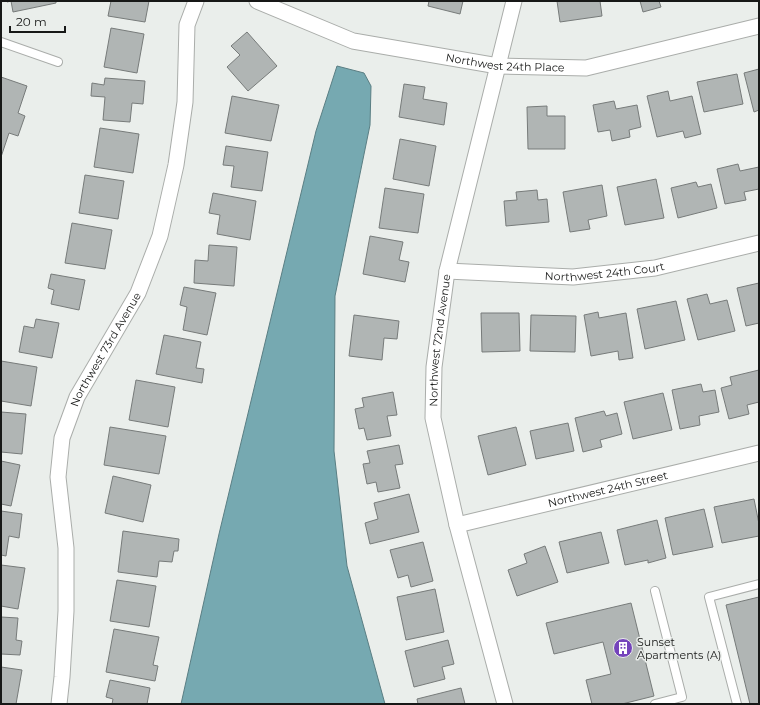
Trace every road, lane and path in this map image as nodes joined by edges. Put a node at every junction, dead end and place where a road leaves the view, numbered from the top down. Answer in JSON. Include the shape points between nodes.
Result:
{"nodes":[{"id":1,"x":196,"y":1,"type":"edge"},
{"id":2,"x":257,"y":1,"type":"edge"},
{"id":3,"x":514,"y":1,"type":"edge"},
{"id":4,"x":759,"y":26,"type":"edge"},
{"id":5,"x":1,"y":42,"type":"edge"},
{"id":6,"x":58,"y":62,"type":"dead end"},
{"id":7,"x":498,"y":66,"type":"junction"},
{"id":8,"x":759,"y":243,"type":"edge"},
{"id":9,"x":447,"y":271,"type":"junction"},
{"id":10,"x":759,"y":453,"type":"edge"},
{"id":11,"x":457,"y":525,"type":"junction"},
{"id":12,"x":759,"y":584,"type":"edge"},
{"id":13,"x":655,"y":591,"type":"dead end"},
{"id":14,"x":683,"y":701,"type":"edge"},
{"id":15,"x":59,"y":704,"type":"edge"},
{"id":16,"x":505,"y":704,"type":"edge"},
{"id":17,"x":655,"y":704,"type":"edge"},
{"id":18,"x":737,"y":704,"type":"edge"}],
"edges":[{"from":1,"to":15,"type":"street","name":"Northwest 73rd Avenue","via":[[187,25],[185,102],[176,165],[160,236],[138,293],[77,397],[62,438],[58,477],[66,548],[66,611]]},
{"from":2,"to":7,"type":"street","name":"Northwest 24th Place","via":[[353,41]]},
{"from":3,"to":7,"type":"street","name":"Northwest 72nd Avenue"},
{"from":4,"to":7,"type":"street","name":"Northwest 24th Place","via":[[586,68]]},
{"from":5,"to":6,"type":"lane"},
{"from":7,"to":9,"type":"street","name":"Northwest 72nd Avenue"},
{"from":8,"to":9,"type":"street","name":"Northwest 24th Court","via":[[654,268],[573,277]]},
{"from":9,"to":11,"type":"street","name":"Northwest 72nd Avenue","via":[[434,367],[433,418]]},
{"from":10,"to":11,"type":"street","name":"Northwest 24th Street"},
{"from":11,"to":16,"type":"street","name":"Northwest 72nd Avenue"},
{"from":12,"to":18,"type":"lane","via":[[710,597]]},
{"from":13,"to":14,"type":"lane"},
{"from":14,"to":17,"type":"lane"}]}
